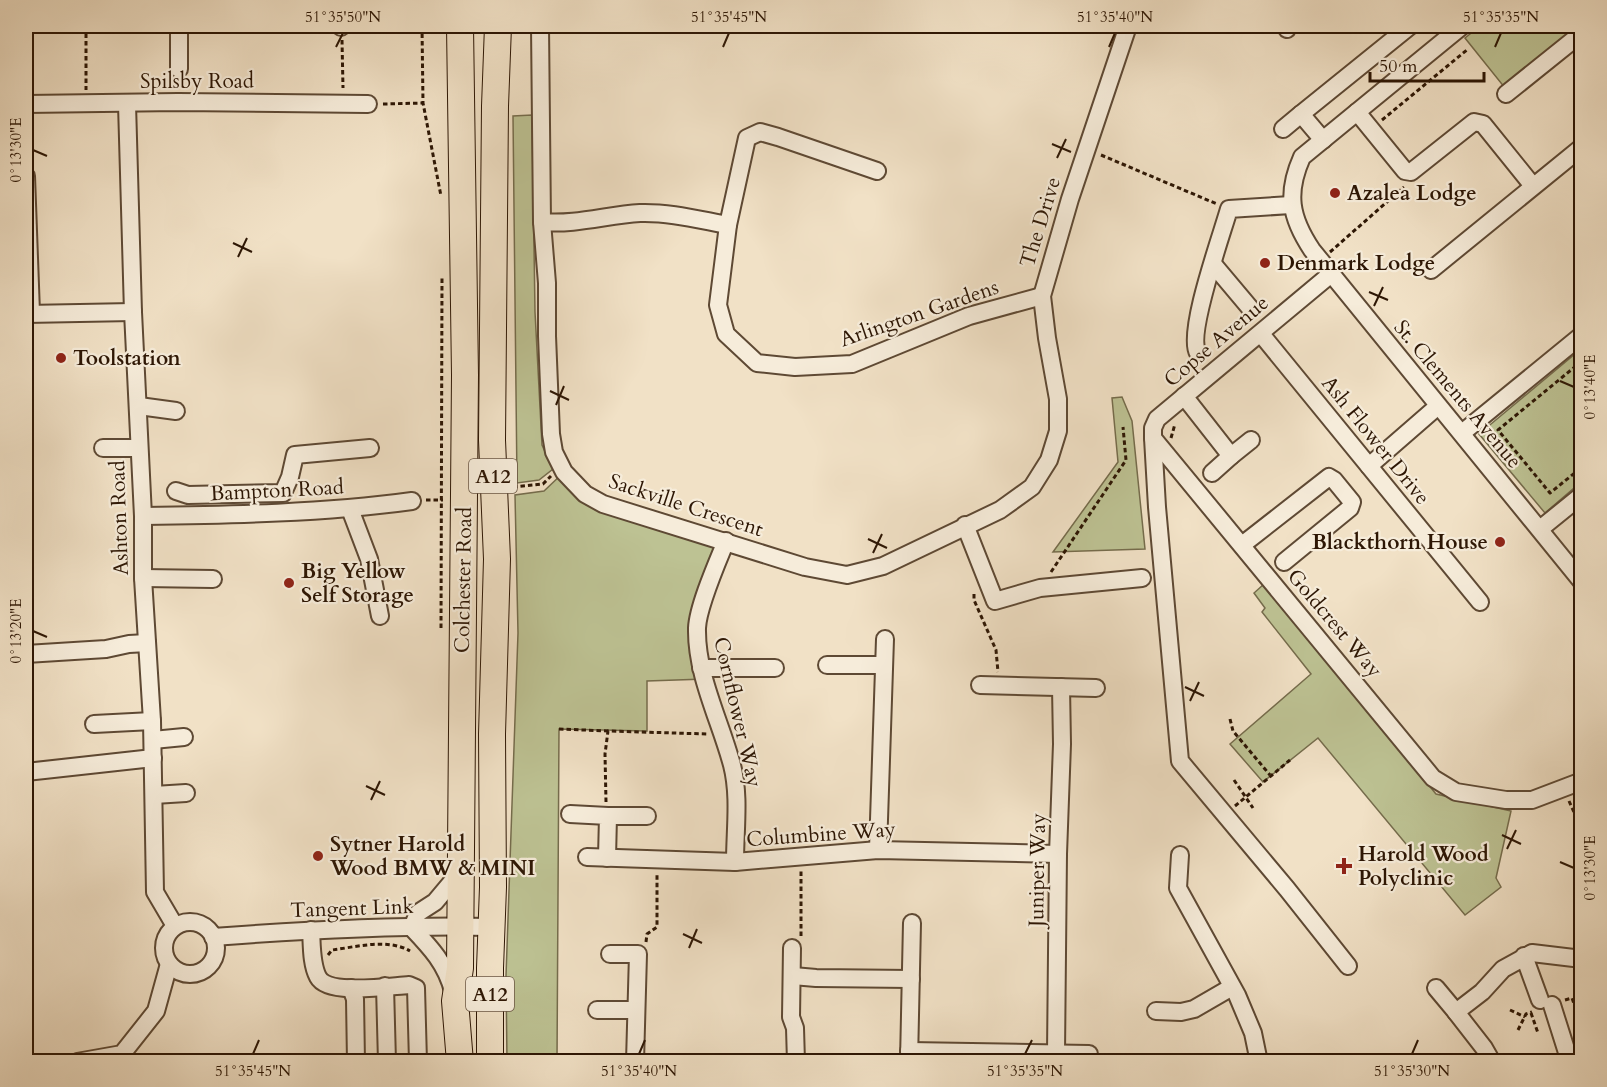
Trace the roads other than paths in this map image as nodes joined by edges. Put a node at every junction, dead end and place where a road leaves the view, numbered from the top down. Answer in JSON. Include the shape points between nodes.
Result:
{"nodes":[{"id":1,"x":179,"y":26,"type":"edge"},
{"id":2,"x":460,"y":26,"type":"edge"},
{"id":3,"x":498,"y":26,"type":"edge"},
{"id":4,"x":540,"y":26,"type":"edge"},
{"id":5,"x":1410,"y":26,"type":"edge"},
{"id":6,"x":1123,"y":27,"type":"edge"},
{"id":7,"x":1457,"y":27,"type":"edge"},
{"id":8,"x":1581,"y":33,"type":"edge"},
{"id":9,"x":179,"y":69,"type":"dead end"},
{"id":10,"x":1506,"y":94,"type":"dead end"},
{"id":11,"x":26,"y":104,"type":"edge"},
{"id":12,"x":127,"y":104,"type":"junction"},
{"id":13,"x":368,"y":104,"type":"road end"},
{"id":14,"x":1358,"y":112,"type":"junction"},
{"id":15,"x":1301,"y":114,"type":"junction"},
{"id":16,"x":1283,"y":129,"type":"dead end"},
{"id":17,"x":1323,"y":140,"type":"junction"},
{"id":18,"x":1581,"y":147,"type":"edge"},
{"id":19,"x":877,"y":171,"type":"dead end"},
{"id":20,"x":26,"y":176,"type":"edge"},
{"id":21,"x":1533,"y":186,"type":"junction"},
{"id":22,"x":1291,"y":206,"type":"junction"},
{"id":23,"x":542,"y":222,"type":"junction"},
{"id":24,"x":728,"y":225,"type":"junction"},
{"id":25,"x":1213,"y":264,"type":"junction"},
{"id":26,"x":1431,"y":270,"type":"dead end"},
{"id":27,"x":1331,"y":274,"type":"junction"},
{"id":28,"x":1042,"y":296,"type":"junction"},
{"id":29,"x":1250,"y":308,"type":"dead end"},
{"id":30,"x":133,"y":312,"type":"junction"},
{"id":31,"x":28,"y":314,"type":"edge"},
{"id":32,"x":1261,"y":334,"type":"junction"},
{"id":33,"x":1581,"y":335,"type":"edge"},
{"id":34,"x":1198,"y":353,"type":"dead end"},
{"id":35,"x":1184,"y":396,"type":"junction"},
{"id":36,"x":139,"y":406,"type":"junction"},
{"id":37,"x":1438,"y":406,"type":"junction"},
{"id":38,"x":176,"y":411,"type":"dead end"},
{"id":39,"x":1462,"y":433,"type":"junction"},
{"id":40,"x":1153,"y":438,"type":"junction"},
{"id":41,"x":1251,"y":440,"type":"dead end"},
{"id":42,"x":103,"y":448,"type":"dead end"},
{"id":43,"x":139,"y":448,"type":"junction"},
{"id":44,"x":370,"y":448,"type":"dead end"},
{"id":45,"x":1231,"y":456,"type":"junction"},
{"id":46,"x":1369,"y":466,"type":"junction"},
{"id":47,"x":1212,"y":473,"type":"dead end"},
{"id":48,"x":176,"y":491,"type":"dead end"},
{"id":49,"x":1581,"y":495,"type":"edge"},
{"id":50,"x":412,"y":501,"type":"dead end"},
{"id":51,"x":350,"y":509,"type":"junction"},
{"id":52,"x":143,"y":516,"type":"junction"},
{"id":53,"x":965,"y":525,"type":"junction"},
{"id":54,"x":1540,"y":529,"type":"junction"},
{"id":55,"x":726,"y":541,"type":"junction"},
{"id":56,"x":1242,"y":545,"type":"junction"},
{"id":57,"x":1284,"y":562,"type":"dead end"},
{"id":58,"x":143,"y":578,"type":"junction"},
{"id":59,"x":1142,"y":578,"type":"dead end"},
{"id":60,"x":213,"y":579,"type":"dead end"},
{"id":61,"x":1581,"y":582,"type":"edge"},
{"id":62,"x":1480,"y":602,"type":"dead end"},
{"id":63,"x":380,"y":616,"type":"dead end"},
{"id":64,"x":885,"y":639,"type":"dead end"},
{"id":65,"x":147,"y":643,"type":"junction"},
{"id":66,"x":26,"y":654,"type":"edge"},
{"id":67,"x":827,"y":665,"type":"dead end"},
{"id":68,"x":883,"y":665,"type":"junction"},
{"id":69,"x":702,"y":668,"type":"junction"},
{"id":70,"x":775,"y":668,"type":"dead end"},
{"id":71,"x":980,"y":685,"type":"dead end"},
{"id":72,"x":1061,"y":687,"type":"junction"},
{"id":73,"x":1096,"y":688,"type":"dead end"},
{"id":74,"x":152,"y":721,"type":"junction"},
{"id":75,"x":94,"y":724,"type":"dead end"},
{"id":76,"x":184,"y":737,"type":"dead end"},
{"id":77,"x":153,"y":740,"type":"junction"},
{"id":78,"x":153,"y":758,"type":"junction"},
{"id":79,"x":26,"y":772,"type":"edge"},
{"id":80,"x":1581,"y":781,"type":"edge"},
{"id":81,"x":186,"y":794,"type":"dead end"},
{"id":82,"x":154,"y":795,"type":"junction"},
{"id":83,"x":570,"y":814,"type":"dead end"},
{"id":84,"x":608,"y":816,"type":"junction"},
{"id":85,"x":648,"y":816,"type":"dead end"},
{"id":86,"x":878,"y":850,"type":"junction"},
{"id":87,"x":1058,"y":854,"type":"junction"},
{"id":88,"x":1180,"y":855,"type":"dead end"},
{"id":89,"x":587,"y":857,"type":"dead end"},
{"id":90,"x":607,"y":858,"type":"junction"},
{"id":91,"x":735,"y":861,"type":"junction"},
{"id":92,"x":461,"y":871,"type":"junction"},
{"id":93,"x":912,"y":923,"type":"dead end"},
{"id":94,"x":175,"y":926,"type":"junction"},
{"id":95,"x":459,"y":926,"type":"junction"},
{"id":96,"x":492,"y":927,"type":"junction"},
{"id":97,"x":412,"y":928,"type":"junction"},
{"id":98,"x":311,"y":930,"type":"junction"},
{"id":99,"x":213,"y":937,"type":"junction"},
{"id":100,"x":792,"y":948,"type":"road end"},
{"id":101,"x":610,"y":954,"type":"dead end"},
{"id":102,"x":1524,"y":956,"type":"junction"},
{"id":103,"x":1581,"y":959,"type":"edge"},
{"id":104,"x":169,"y":964,"type":"junction"},
{"id":105,"x":1347,"y":966,"type":"dead end"},
{"id":106,"x":793,"y":976,"type":"junction"},
{"id":107,"x":911,"y":979,"type":"junction"},
{"id":108,"x":385,"y":986,"type":"junction"},
{"id":109,"x":1232,"y":987,"type":"junction"},
{"id":110,"x":351,"y":988,"type":"junction"},
{"id":111,"x":1436,"y":988,"type":"dead end"},
{"id":112,"x":455,"y":1001,"type":"junction"},
{"id":113,"x":597,"y":1010,"type":"dead end"},
{"id":114,"x":635,"y":1010,"type":"junction"},
{"id":115,"x":1156,"y":1011,"type":"dead end"},
{"id":116,"x":1456,"y":1012,"type":"junction"},
{"id":117,"x":1056,"y":1053,"type":"junction"},
{"id":118,"x":1089,"y":1054,"type":"dead end"},
{"id":119,"x":909,"y":1056,"type":"edge"},
{"id":120,"x":1581,"y":1061,"type":"edge"},
{"id":121,"x":77,"y":1062,"type":"edge"},
{"id":122,"x":356,"y":1062,"type":"edge"},
{"id":123,"x":387,"y":1062,"type":"edge"},
{"id":124,"x":418,"y":1062,"type":"edge"},
{"id":125,"x":460,"y":1062,"type":"edge"},
{"id":126,"x":490,"y":1062,"type":"edge"},
{"id":127,"x":635,"y":1062,"type":"edge"},
{"id":128,"x":796,"y":1062,"type":"edge"},
{"id":129,"x":1258,"y":1062,"type":"edge"},
{"id":130,"x":1492,"y":1062,"type":"edge"},
{"id":131,"x":1571,"y":1062,"type":"edge"}],
"edges":[{"from":1,"to":9,"type":"street"},
{"from":2,"to":92,"type":"highway","name":"Colchester Road","number":"A12","via":[[465,353]]},
{"from":3,"to":96,"type":"highway","name":"Colchester Road","number":"A12","via":[[492,428],[496,559]]},
{"from":4,"to":23,"type":"street","name":"Sackville Crescent"},
{"from":5,"to":15,"type":"street"},
{"from":6,"to":28,"type":"street","name":"The Drive"},
{"from":7,"to":14,"type":"street","name":"St. Clements Avenue"},
{"from":8,"to":10,"type":"street"},
{"from":11,"to":12,"type":"street","name":"Spilsby Road"},
{"from":12,"to":13,"type":"street","name":"Spilsby Road"},
{"from":12,"to":30,"type":"street","name":"Ashton Road"},
{"from":14,"to":17,"type":"street","name":"St. Clements Avenue"},
{"from":14,"to":21,"type":"street","via":[[1405,171],[1411,172],[1474,122],[1483,124]]},
{"from":15,"to":16,"type":"street"},
{"from":15,"to":17,"type":"street"},
{"from":17,"to":22,"type":"street","name":"St. Clements Avenue","via":[[1302,157],[1295,172]]},
{"from":18,"to":21,"type":"street"},
{"from":19,"to":24,"type":"street","name":"Arlington Gardens","via":[[760,132],[747,138]]},
{"from":20,"to":31,"type":"street"},
{"from":21,"to":26,"type":"street"},
{"from":22,"to":25,"type":"street","via":[[1229,209]]},
{"from":22,"to":27,"type":"street","name":"St. Clements Avenue","via":[[1301,234]]},
{"from":23,"to":24,"type":"street","via":[[564,224],[640,213]]},
{"from":23,"to":55,"type":"street","name":"Sackville Crescent","via":[[551,434],[561,467],[585,494],[603,504]]},
{"from":24,"to":28,"type":"street","name":"Arlington Gardens","via":[[718,304],[726,334],[757,363],[795,367],[852,364],[969,316]]},
{"from":25,"to":29,"type":"street"},
{"from":25,"to":34,"type":"street","via":[[1195,327]]},
{"from":27,"to":32,"type":"street","name":"Copse Avenue"},
{"from":27,"to":37,"type":"street","name":"St. Clements Avenue"},
{"from":28,"to":53,"type":"street","name":"Sackville Crescent","via":[[1058,399],[1058,430],[1049,460],[1032,487],[1000,510]]},
{"from":30,"to":31,"type":"street"},
{"from":30,"to":36,"type":"street","name":"Ashton Road"},
{"from":32,"to":35,"type":"street","name":"Copse Avenue"},
{"from":32,"to":46,"type":"street","name":"Ash Flower Drive"},
{"from":33,"to":39,"type":"street"},
{"from":35,"to":40,"type":"street","name":"Copse Avenue","via":[[1157,419]]},
{"from":35,"to":45,"type":"street"},
{"from":36,"to":38,"type":"street"},
{"from":36,"to":43,"type":"street","name":"Ashton Road"},
{"from":37,"to":39,"type":"street","name":"St. Clements Avenue"},
{"from":37,"to":46,"type":"street"},
{"from":39,"to":54,"type":"street","name":"St. Clements Avenue"},
{"from":40,"to":56,"type":"street","name":"Goldcrest Way"},
{"from":40,"to":105,"type":"street","via":[[1177,665],[1180,761]]},
{"from":41,"to":45,"type":"street"},
{"from":42,"to":43,"type":"street"},
{"from":43,"to":52,"type":"street","name":"Ashton Road"},
{"from":44,"to":48,"type":"street","via":[[295,455],[283,493],[188,495]]},
{"from":45,"to":47,"type":"street"},
{"from":46,"to":62,"type":"street","name":"Ash Flower Drive"},
{"from":49,"to":54,"type":"street"},
{"from":50,"to":51,"type":"street","name":"Bampton Road"},
{"from":51,"to":52,"type":"street","name":"Bampton Road"},
{"from":51,"to":63,"type":"street","via":[[369,559]]},
{"from":52,"to":58,"type":"street","name":"Ashton Road"},
{"from":53,"to":55,"type":"street","name":"Sackville Crescent","via":[[883,566],[847,574],[805,567]]},
{"from":53,"to":59,"type":"street","via":[[995,601],[1040,588]]},
{"from":54,"to":61,"type":"street","name":"St. Clements Avenue"},
{"from":55,"to":69,"type":"street","name":"Cornflower Way","via":[[697,625]]},
{"from":56,"to":57,"type":"street","via":[[1329,477],[1352,502],[1350,508]]},
{"from":56,"to":80,"type":"street","name":"Goldcrest Way","via":[[1433,778],[1456,792],[1506,800],[1532,800]]},
{"from":58,"to":60,"type":"street"},
{"from":58,"to":65,"type":"street","name":"Ashton Road"},
{"from":64,"to":68,"type":"street"},
{"from":65,"to":66,"type":"street"},
{"from":65,"to":74,"type":"street","name":"Ashton Road"},
{"from":67,"to":68,"type":"street"},
{"from":68,"to":86,"type":"street"},
{"from":69,"to":70,"type":"street"},
{"from":69,"to":91,"type":"street","name":"Cornflower Way","via":[[733,768]]},
{"from":71,"to":72,"type":"street"},
{"from":72,"to":73,"type":"street"},
{"from":72,"to":87,"type":"street","name":"Juniper Way"},
{"from":74,"to":75,"type":"street"},
{"from":74,"to":77,"type":"street","name":"Ashton Road"},
{"from":76,"to":77,"type":"street"},
{"from":77,"to":78,"type":"street","name":"Ashton Road"},
{"from":78,"to":79,"type":"street"},
{"from":78,"to":82,"type":"street","name":"Ashton Road"},
{"from":81,"to":82,"type":"street"},
{"from":82,"to":94,"type":"street","name":"Ashton Road","via":[[155,892]]},
{"from":83,"to":84,"type":"street"},
{"from":84,"to":85,"type":"street"},
{"from":84,"to":90,"type":"street"},
{"from":86,"to":87,"type":"street","name":"Columbine Way"},
{"from":86,"to":91,"type":"street","name":"Columbine Way"},
{"from":87,"to":117,"type":"street","name":"Juniper Way"},
{"from":88,"to":109,"type":"street","via":[[1178,888]]},
{"from":89,"to":90,"type":"street","name":"Columbine Way"},
{"from":90,"to":91,"type":"street","name":"Columbine Way"},
{"from":92,"to":95,"type":"highway","name":"Colchester Road","number":"A12"},
{"from":92,"to":97,"type":"street","via":[[435,902],[418,913]]},
{"from":93,"to":107,"type":"street"},
{"from":94,"to":99,"type":"street","via":[[196,922]]},
{"from":94,"to":104,"type":"street","via":[[164,942]]},
{"from":95,"to":96,"type":"street","name":"Tangent Link"},
{"from":95,"to":97,"type":"street","name":"Tangent Link"},
{"from":95,"to":112,"type":"highway","name":"Colchester Road","number":"A12","via":[[460,968]]},
{"from":96,"to":126,"type":"highway","name":"Colchester Road","number":"A12"},
{"from":97,"to":98,"type":"street","name":"Tangent Link"},
{"from":97,"to":112,"type":"street","via":[[448,974]]},
{"from":98,"to":99,"type":"street","name":"Tangent Link"},
{"from":98,"to":110,"type":"street","via":[[319,978],[326,984]]},
{"from":99,"to":104,"type":"street","via":[[213,959],[201,972],[179,972]]},
{"from":100,"to":106,"type":"street"},
{"from":101,"to":114,"type":"street","via":[[638,954]]},
{"from":102,"to":103,"type":"street","via":[[1532,953]]},
{"from":102,"to":116,"type":"street","via":[[1503,969]]},
{"from":102,"to":131,"type":"street","via":[[1540,1007]]},
{"from":104,"to":121,"type":"street","via":[[156,1011],[122,1053]]},
{"from":106,"to":107,"type":"street"},
{"from":106,"to":128,"type":"street","via":[[791,1017]]},
{"from":107,"to":119,"type":"street"},
{"from":108,"to":110,"type":"street"},
{"from":108,"to":123,"type":"street"},
{"from":108,"to":124,"type":"street","via":[[416,988]]},
{"from":109,"to":115,"type":"street","via":[[1194,1009]]},
{"from":109,"to":129,"type":"street","via":[[1253,1033]]},
{"from":110,"to":122,"type":"street","via":[[355,999]]},
{"from":111,"to":116,"type":"street"},
{"from":112,"to":125,"type":"highway","name":"Colchester Road","number":"A12"},
{"from":113,"to":114,"type":"street"},
{"from":114,"to":127,"type":"street"},
{"from":116,"to":130,"type":"street"},
{"from":117,"to":118,"type":"street"},
{"from":117,"to":119,"type":"street"},
{"from":120,"to":131,"type":"street"}]}
